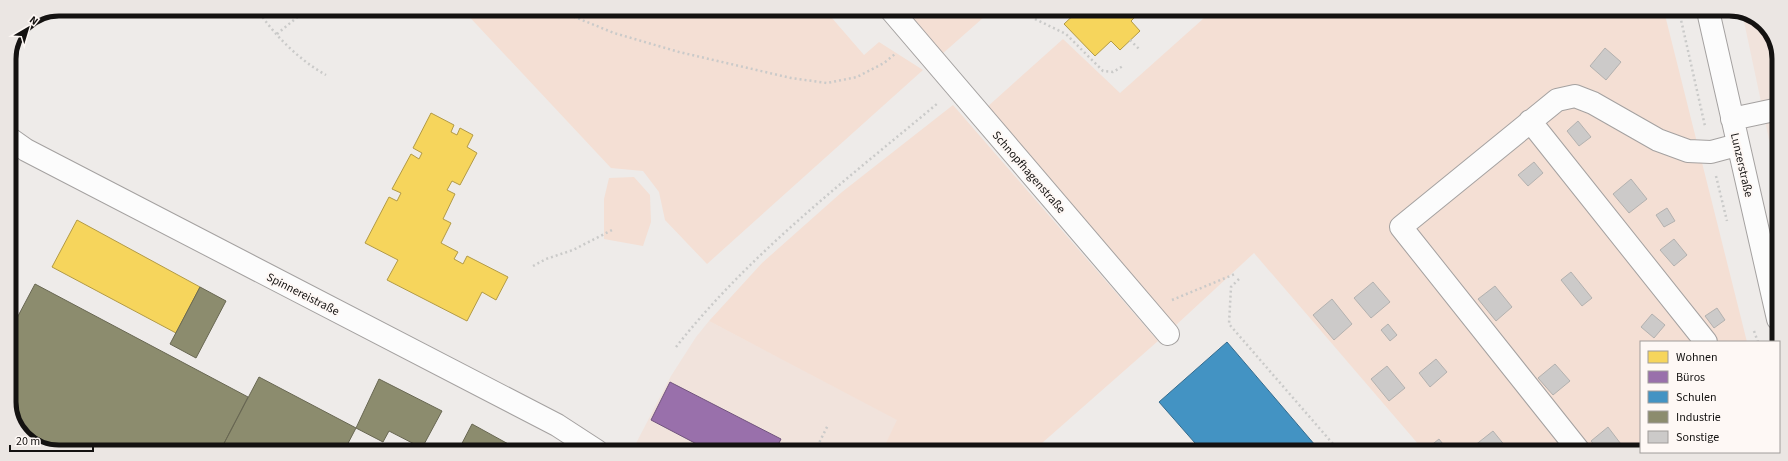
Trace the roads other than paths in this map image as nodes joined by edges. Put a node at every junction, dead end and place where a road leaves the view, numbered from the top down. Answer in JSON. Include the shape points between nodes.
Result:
{"nodes":[{"id":1,"x":896,"y":16,"type":"edge"},
{"id":2,"x":1709,"y":16,"type":"edge"},
{"id":3,"x":1772,"y":110,"type":"edge"},
{"id":4,"x":1732,"y":119,"type":"junction"},
{"id":5,"x":1530,"y":121,"type":"junction"},
{"id":6,"x":16,"y":143,"type":"edge"},
{"id":7,"x":1737,"y":145,"type":"junction"},
{"id":8,"x":1772,"y":294,"type":"edge"},
{"id":9,"x":1168,"y":334,"type":"dead end"},
{"id":10,"x":1705,"y":341,"type":"edge"},
{"id":11,"x":588,"y":445,"type":"edge"},
{"id":12,"x":1574,"y":445,"type":"edge"}],
"edges":[{"from":1,"to":9,"type":"street","name":"Schnopfhagenstraße"},
{"from":2,"to":4,"type":"street","name":"Lunzerstraße"},
{"from":3,"to":4,"type":"street"},
{"from":4,"to":7,"type":"street","name":"Lunzerstraße"},
{"from":5,"to":7,"type":"street","via":[[1557,100],[1575,96],[1593,103],[1658,140],[1688,151],[1711,152]]},
{"from":5,"to":10,"type":"street"},
{"from":5,"to":12,"type":"street","via":[[1401,227]]},
{"from":6,"to":11,"type":"street","name":"Spinnereistraße","via":[[32,154],[556,425]]},
{"from":7,"to":8,"type":"street","name":"Lunzerstraße"}]}
